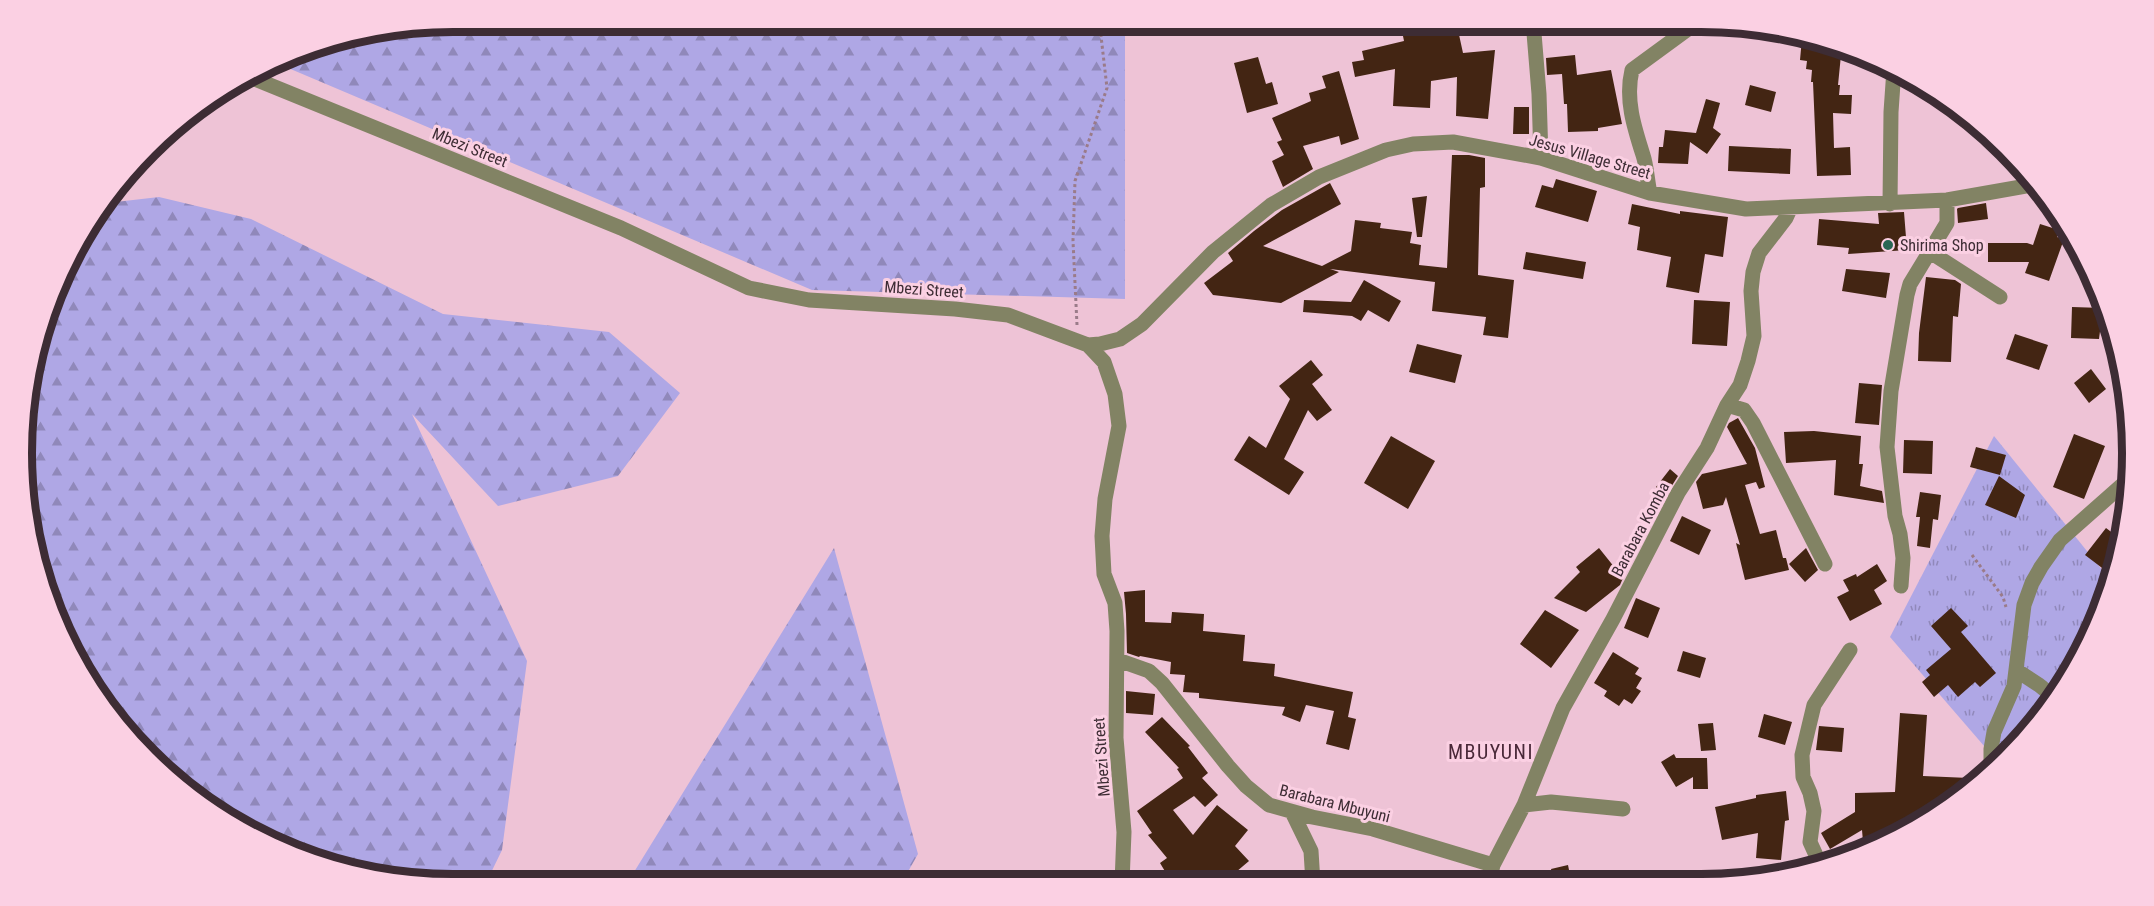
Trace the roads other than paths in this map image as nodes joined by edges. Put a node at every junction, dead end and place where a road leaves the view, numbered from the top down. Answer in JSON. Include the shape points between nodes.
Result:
{"nodes":[{"id":1,"x":1534,"y":32,"type":"edge"},
{"id":2,"x":1684,"y":32,"type":"edge"},
{"id":3,"x":1893,"y":78,"type":"edge"},
{"id":4,"x":257,"y":80,"type":"edge"},
{"id":5,"x":1542,"y":158,"type":"junction"},
{"id":6,"x":2027,"y":186,"type":"edge"},
{"id":7,"x":1650,"y":193,"type":"junction"},
{"id":8,"x":1947,"y":200,"type":"junction"},
{"id":9,"x":1890,"y":204,"type":"junction"},
{"id":10,"x":1791,"y":207,"type":"junction"},
{"id":11,"x":1930,"y":252,"type":"junction"},
{"id":12,"x":2000,"y":297,"type":"dead end"},
{"id":13,"x":1083,"y":343,"type":"junction"},
{"id":14,"x":1727,"y":405,"type":"junction"},
{"id":15,"x":2121,"y":486,"type":"edge"},
{"id":16,"x":1825,"y":564,"type":"dead end"},
{"id":17,"x":1901,"y":586,"type":"dead end"},
{"id":18,"x":1850,"y":650,"type":"dead end"},
{"id":19,"x":1118,"y":660,"type":"junction"},
{"id":20,"x":2016,"y":670,"type":"junction"},
{"id":21,"x":2048,"y":692,"type":"edge"},
{"id":22,"x":1991,"y":759,"type":"edge"},
{"id":23,"x":1524,"y":805,"type":"junction"},
{"id":24,"x":1623,"y":810,"type":"dead end"},
{"id":25,"x":1292,"y":812,"type":"junction"},
{"id":26,"x":1817,"y":858,"type":"edge"},
{"id":27,"x":1494,"y":865,"type":"junction"},
{"id":28,"x":1122,"y":874,"type":"edge"},
{"id":29,"x":1312,"y":874,"type":"edge"},
{"id":30,"x":1491,"y":874,"type":"edge"}],
"edges":[{"from":1,"to":5,"type":"street"},
{"from":2,"to":7,"type":"street","via":[[1632,70],[1630,78],[1630,112]]},
{"from":3,"to":9,"type":"street"},
{"from":4,"to":13,"type":"street","name":"Mbezi Street","via":[[621,228],[749,288],[809,300],[1008,315]]},
{"from":5,"to":7,"type":"street","name":"Jesus Village Street"},
{"from":5,"to":13,"type":"street","name":"Jesus Village Street","via":[[1453,142],[1413,144],[1386,150],[1318,177],[1271,205],[1213,252],[1142,324],[1120,339]]},
{"from":6,"to":8,"type":"street","name":"Jesus Village Street"},
{"from":7,"to":10,"type":"street","name":"Jesus Village Street","via":[[1746,209]]},
{"from":8,"to":9,"type":"street","name":"Jesus Village Street"},
{"from":8,"to":11,"type":"street","via":[[1947,223]]},
{"from":9,"to":10,"type":"street","name":"Jesus Village Street"},
{"from":10,"to":14,"type":"street","name":"Barabara Komba","via":[[1759,253],[1751,291],[1754,336],[1740,386]]},
{"from":11,"to":12,"type":"street"},
{"from":11,"to":17,"type":"street","via":[[1907,295],[1889,409],[1887,447],[1903,558]]},
{"from":13,"to":19,"type":"street","name":"Mbezi Street","via":[[1104,362],[1115,394],[1119,426],[1102,536],[1104,574],[1115,603]]},
{"from":14,"to":16,"type":"street","via":[[1744,411],[1753,423]]},
{"from":14,"to":23,"type":"street","name":"Barabara Komba","via":[[1563,708]]},
{"from":15,"to":20,"type":"street","via":[[2060,540],[2041,567],[2024,605]]},
{"from":18,"to":26,"type":"street","via":[[1814,705],[1802,755],[1803,777],[1814,812],[1810,842]]},
{"from":19,"to":25,"type":"street","name":"Barabara Mbuyuni","via":[[1149,671],[1246,786],[1269,805]]},
{"from":19,"to":28,"type":"street","name":"Mbezi Street","via":[[1116,738],[1124,832]]},
{"from":20,"to":21,"type":"street"},
{"from":20,"to":22,"type":"street","via":[[2014,686],[1994,732]]},
{"from":23,"to":24,"type":"street","via":[[1551,802]]},
{"from":23,"to":27,"type":"street","name":"Barabara Komba"},
{"from":25,"to":27,"type":"street","name":"Barabara Mbuyuni","via":[[1373,829]]},
{"from":25,"to":29,"type":"street","via":[[1311,851]]},
{"from":27,"to":30,"type":"street","name":"Barabara Komba"}]}
